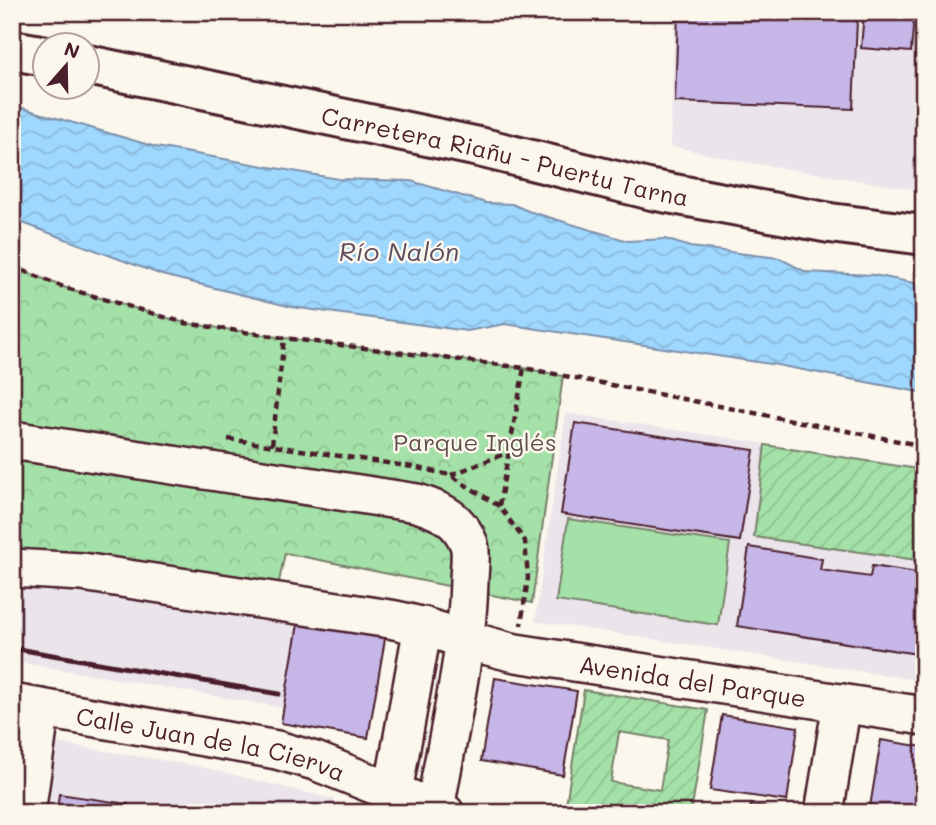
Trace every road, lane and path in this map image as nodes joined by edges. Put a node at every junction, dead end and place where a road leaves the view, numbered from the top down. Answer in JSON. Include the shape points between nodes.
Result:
{"nodes":[{"id":1,"x":12,"y":50,"type":"edge"},
{"id":2,"x":32,"y":54,"type":"edge"},
{"id":3,"x":102,"y":68,"type":"edge"},
{"id":4,"x":924,"y":235,"type":"edge"},
{"id":5,"x":12,"y":265,"type":"edge"},
{"id":6,"x":285,"y":338,"type":"junction"},
{"id":7,"x":524,"y":368,"type":"junction"},
{"id":8,"x":12,"y":440,"type":"edge"},
{"id":9,"x":272,"y":445,"type":"dead end"},
{"id":10,"x":924,"y":446,"type":"edge"},
{"id":11,"x":509,"y":452,"type":"junction"},
{"id":12,"x":450,"y":475,"type":"dead end"},
{"id":13,"x":499,"y":506,"type":"dead end"},
{"id":14,"x":12,"y":568,"type":"edge"},
{"id":15,"x":423,"y":626,"type":"junction"},
{"id":16,"x":465,"y":639,"type":"junction"},
{"id":17,"x":842,"y":704,"type":"junction"},
{"id":18,"x":27,"y":706,"type":"edge"},
{"id":19,"x":924,"y":716,"type":"edge"},
{"id":20,"x":393,"y":792,"type":"junction"},
{"id":21,"x":440,"y":811,"type":"edge"},
{"id":22,"x":26,"y":813,"type":"edge"},
{"id":23,"x":824,"y":813,"type":"edge"}],
"edges":[{"from":1,"to":2,"type":"main road"},
{"from":3,"to":4,"type":"main road","name":"Carretera Riañu - Puertu Tarna","via":[[479,147],[652,190],[830,223]]},
{"from":5,"to":6,"type":"path","via":[[146,313]]},
{"from":6,"to":7,"type":"path"},
{"from":6,"to":9,"type":"path"},
{"from":7,"to":10,"type":"path"},
{"from":7,"to":11,"type":"path"},
{"from":8,"to":16,"type":"street","via":[[417,503],[443,512],[460,526],[470,546]]},
{"from":11,"to":12,"type":"path"},
{"from":11,"to":13,"type":"path"},
{"from":14,"to":15,"type":"street","name":"Avenida del Parque","via":[[82,572]]},
{"from":15,"to":16,"type":"street","name":"Avenida del Parque"},
{"from":15,"to":20,"type":"street"},
{"from":16,"to":17,"type":"street","name":"Avenida del Parque","via":[[516,653]]},
{"from":16,"to":21,"type":"street"},
{"from":17,"to":19,"type":"street","name":"Avenida del Parque"},
{"from":17,"to":23,"type":"street"},
{"from":18,"to":20,"type":"street","name":"Calle Juan de la Cierva","via":[[276,750]]},
{"from":18,"to":22,"type":"street"},
{"from":20,"to":21,"type":"street","name":"Calle Juan de la Cierva"}]}
